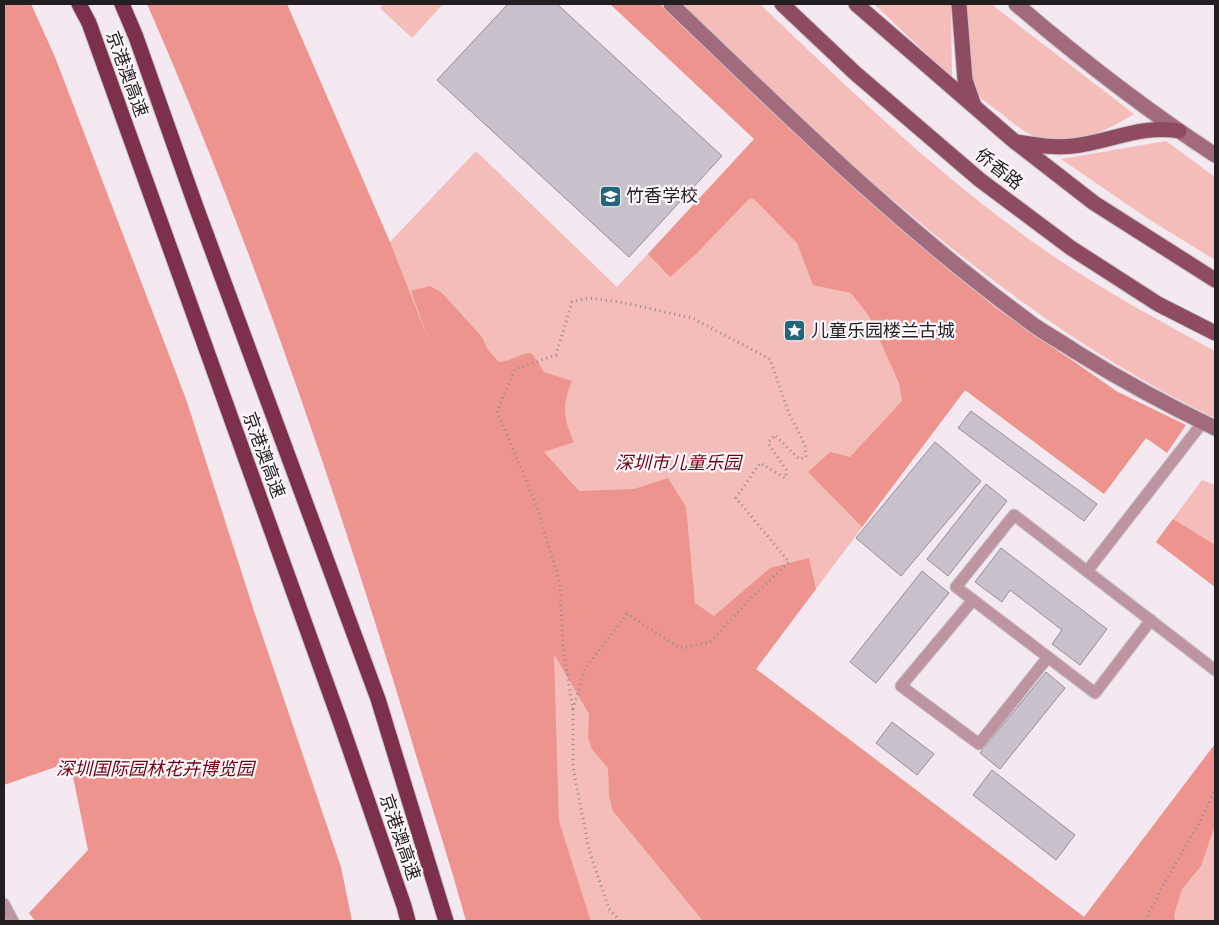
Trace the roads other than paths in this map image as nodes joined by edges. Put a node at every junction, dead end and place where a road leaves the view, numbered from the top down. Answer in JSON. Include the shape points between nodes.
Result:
{"nodes":[{"id":1,"x":79,"y":4,"type":"edge"},
{"id":2,"x":122,"y":4,"type":"edge"},
{"id":3,"x":671,"y":4,"type":"edge"},
{"id":4,"x":782,"y":4,"type":"edge"},
{"id":5,"x":856,"y":4,"type":"edge"},
{"id":6,"x":959,"y":4,"type":"edge"},
{"id":7,"x":1016,"y":4,"type":"edge"},
{"id":8,"x":975,"y":107,"type":"junction"},
{"id":9,"x":1179,"y":131,"type":"junction"},
{"id":10,"x":1014,"y":142,"type":"junction"},
{"id":11,"x":1215,"y":155,"type":"edge"},
{"id":12,"x":1215,"y":280,"type":"edge"},
{"id":13,"x":1215,"y":333,"type":"edge"},
{"id":14,"x":1209,"y":425,"type":"edge"},
{"id":15,"x":1088,"y":570,"type":"junction"},
{"id":16,"x":972,"y":600,"type":"junction"},
{"id":17,"x":1151,"y":620,"type":"junction"},
{"id":18,"x":1048,"y":657,"type":"junction"},
{"id":19,"x":1215,"y":670,"type":"edge"},
{"id":20,"x":4,"y":904,"type":"edge"},
{"id":21,"x":13,"y":921,"type":"edge"},
{"id":22,"x":408,"y":921,"type":"edge"},
{"id":23,"x":446,"y":921,"type":"edge"}],
"edges":[{"from":1,"to":22,"type":"highway","name":"京港澳高速","via":[[89,23],[342,724]]},
{"from":2,"to":23,"type":"highway","name":"京港澳高速","via":[[378,698]]},
{"from":3,"to":14,"type":"main road","via":[[841,166],[955,265],[1036,327],[1150,396]]},
{"from":4,"to":13,"type":"main road","name":"侨香路","via":[[855,73],[980,180],[1071,248],[1158,304]]},
{"from":5,"to":8,"type":"main road","name":"侨香路"},
{"from":6,"to":8,"type":"main road","via":[[964,80]]},
{"from":7,"to":9,"type":"main road"},
{"from":8,"to":10,"type":"main road","name":"侨香路"},
{"from":9,"to":10,"type":"main road","via":[[1149,129],[1075,146],[1048,148]]},
{"from":9,"to":11,"type":"main road"},
{"from":10,"to":12,"type":"main road","name":"侨香路","via":[[1094,203]]},
{"from":14,"to":15,"type":"lane"},
{"from":15,"to":16,"type":"lane","via":[[1014,515],[956,587]]},
{"from":15,"to":17,"type":"lane"},
{"from":16,"to":18,"type":"lane"},
{"from":16,"to":18,"type":"lane","via":[[901,686],[979,744]]},
{"from":17,"to":18,"type":"lane","via":[[1095,692]]},
{"from":17,"to":19,"type":"lane"},
{"from":20,"to":21,"type":"lane"}]}
